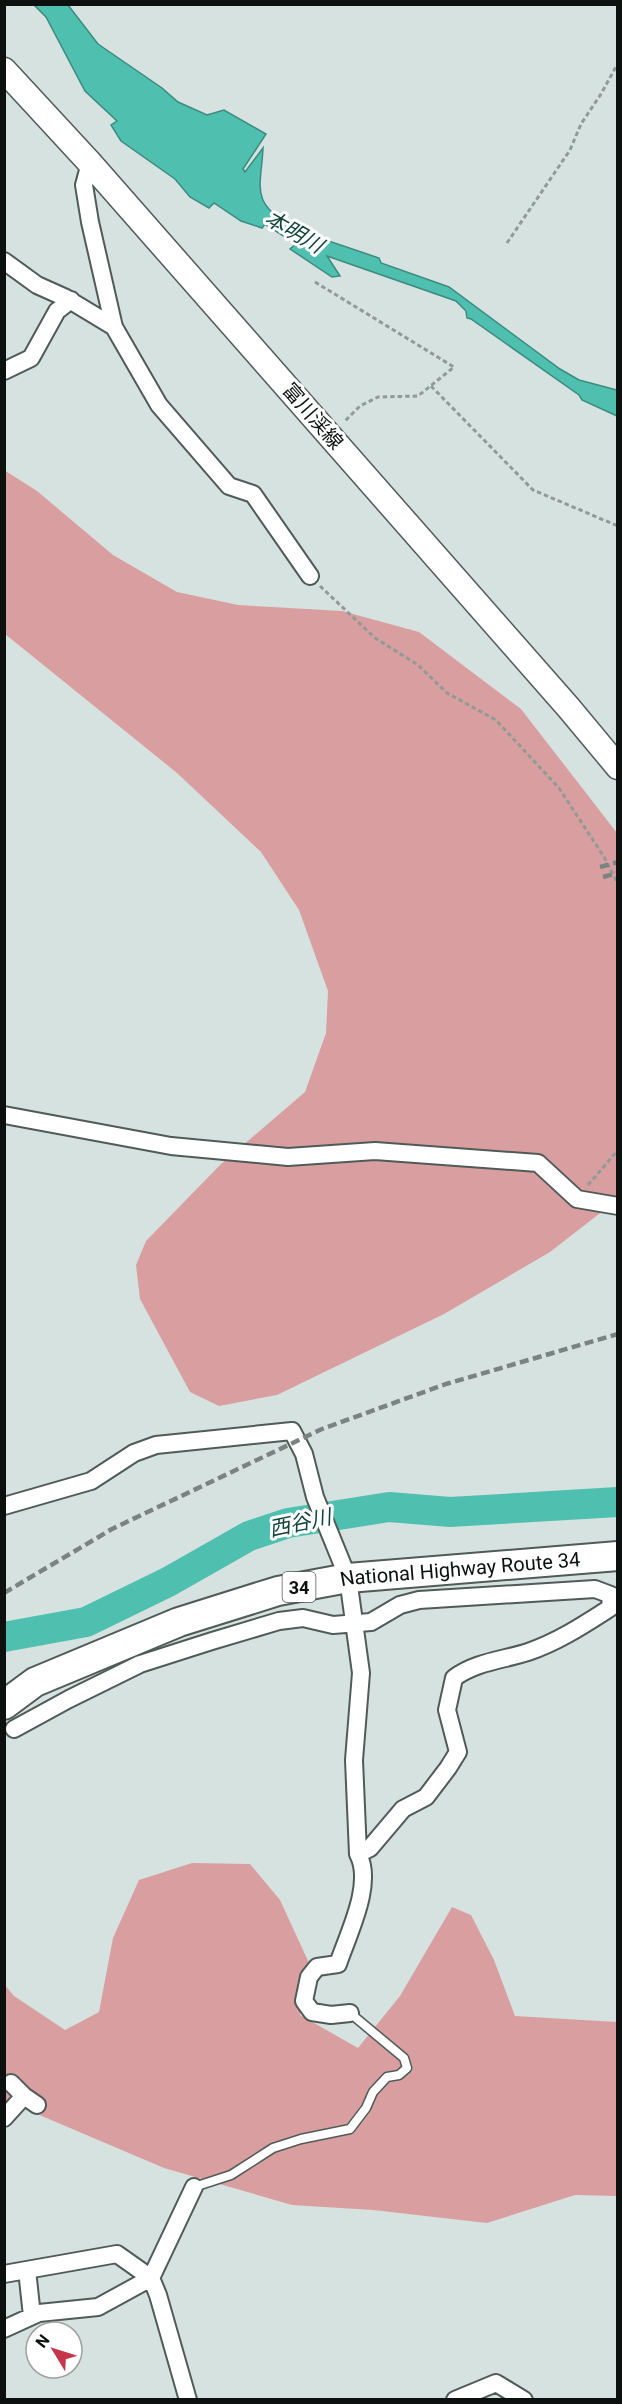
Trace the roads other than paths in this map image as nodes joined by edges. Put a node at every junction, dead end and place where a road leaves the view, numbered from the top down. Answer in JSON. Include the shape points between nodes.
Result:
{"nodes":[{"id":1,"x":4,"y":70,"type":"edge"},
{"id":2,"x":90,"y":163,"type":"junction"},
{"id":3,"x":4,"y":261,"type":"edge"},
{"id":4,"x":71,"y":300,"type":"junction"},
{"id":5,"x":114,"y":327,"type":"junction"},
{"id":6,"x":4,"y":371,"type":"edge"},
{"id":7,"x":310,"y":576,"type":"road end"},
{"id":8,"x":618,"y":767,"type":"edge"},
{"id":9,"x":4,"y":1115,"type":"edge"},
{"id":10,"x":618,"y":1206,"type":"edge"},
{"id":11,"x":4,"y":1506,"type":"edge"},
{"id":12,"x":618,"y":1556,"type":"edge"},
{"id":13,"x":348,"y":1578,"type":"junction"},
{"id":14,"x":355,"y":1624,"type":"junction"},
{"id":15,"x":9,"y":1717,"type":"edge"},
{"id":16,"x":358,"y":1854,"type":"junction"},
{"id":17,"x":350,"y":2013,"type":"joint"},
{"id":18,"x":11,"y":2083,"type":"dead end"},
{"id":19,"x":4,"y":2118,"type":"edge"},
{"id":20,"x":194,"y":2187,"type":"joint"},
{"id":21,"x":27,"y":2270,"type":"junction"},
{"id":22,"x":4,"y":2274,"type":"edge"},
{"id":23,"x":150,"y":2278,"type":"junction"},
{"id":24,"x":32,"y":2316,"type":"junction"},
{"id":25,"x":4,"y":2329,"type":"edge"},
{"id":26,"x":188,"y":2400,"type":"edge"},
{"id":27,"x":455,"y":2400,"type":"edge"},
{"id":28,"x":524,"y":2400,"type":"edge"}],
"edges":[{"from":1,"to":2,"type":"main road","name":"富川渓線"},
{"from":2,"to":5,"type":"street","via":[[84,185]]},
{"from":2,"to":8,"type":"main road","name":"富川渓線"},
{"from":3,"to":4,"type":"street","via":[[37,285]]},
{"from":4,"to":5,"type":"street"},
{"from":4,"to":6,"type":"street","via":[[57,311],[31,358]]},
{"from":5,"to":7,"type":"street","via":[[159,405],[229,486],[253,494]]},
{"from":9,"to":10,"type":"street","via":[[171,1146],[253,1154],[288,1157],[375,1151],[537,1163],[577,1199]]},
{"from":11,"to":13,"type":"street","via":[[91,1481],[135,1453],[156,1445],[292,1431]]},
{"from":12,"to":13,"type":"highway","name":"National Highway Route 34","number":"34"},
{"from":13,"to":14,"type":"street"},
{"from":13,"to":15,"type":"highway","name":"National Highway Route 34","number":"34","via":[[278,1591],[179,1622],[35,1682]]},
{"from":14,"to":15,"type":"street","via":[[333,1625],[303,1618],[279,1621],[140,1664],[69,1699]]},
{"from":14,"to":16,"type":"street","via":[[361,1673],[354,1760]]},
{"from":14,"to":16,"type":"street","via":[[371,1622],[400,1605],[419,1600],[595,1589],[611,1595],[610,1608],[576,1629],[530,1651],[466,1669],[454,1678],[447,1710],[458,1752],[426,1797],[403,1809],[370,1848]]},
{"from":16,"to":17,"type":"street","via":[[364,1879],[338,1964],[317,1967],[309,1977],[304,2001],[312,2012]]},
{"from":17,"to":20,"type":"lane","via":[[404,2058],[407,2068],[399,2075],[387,2077],[350,2128],[273,2148],[231,2175]]},
{"from":18,"to":19,"type":"street","via":[[31,2100]]},
{"from":20,"to":23,"type":"street"},
{"from":21,"to":22,"type":"street"},
{"from":21,"to":23,"type":"street","via":[[117,2254]]},
{"from":21,"to":24,"type":"street"},
{"from":23,"to":24,"type":"street","via":[[99,2307]]},
{"from":23,"to":26,"type":"street"},
{"from":24,"to":25,"type":"street"},
{"from":27,"to":28,"type":"street","via":[[496,2383]]}]}
